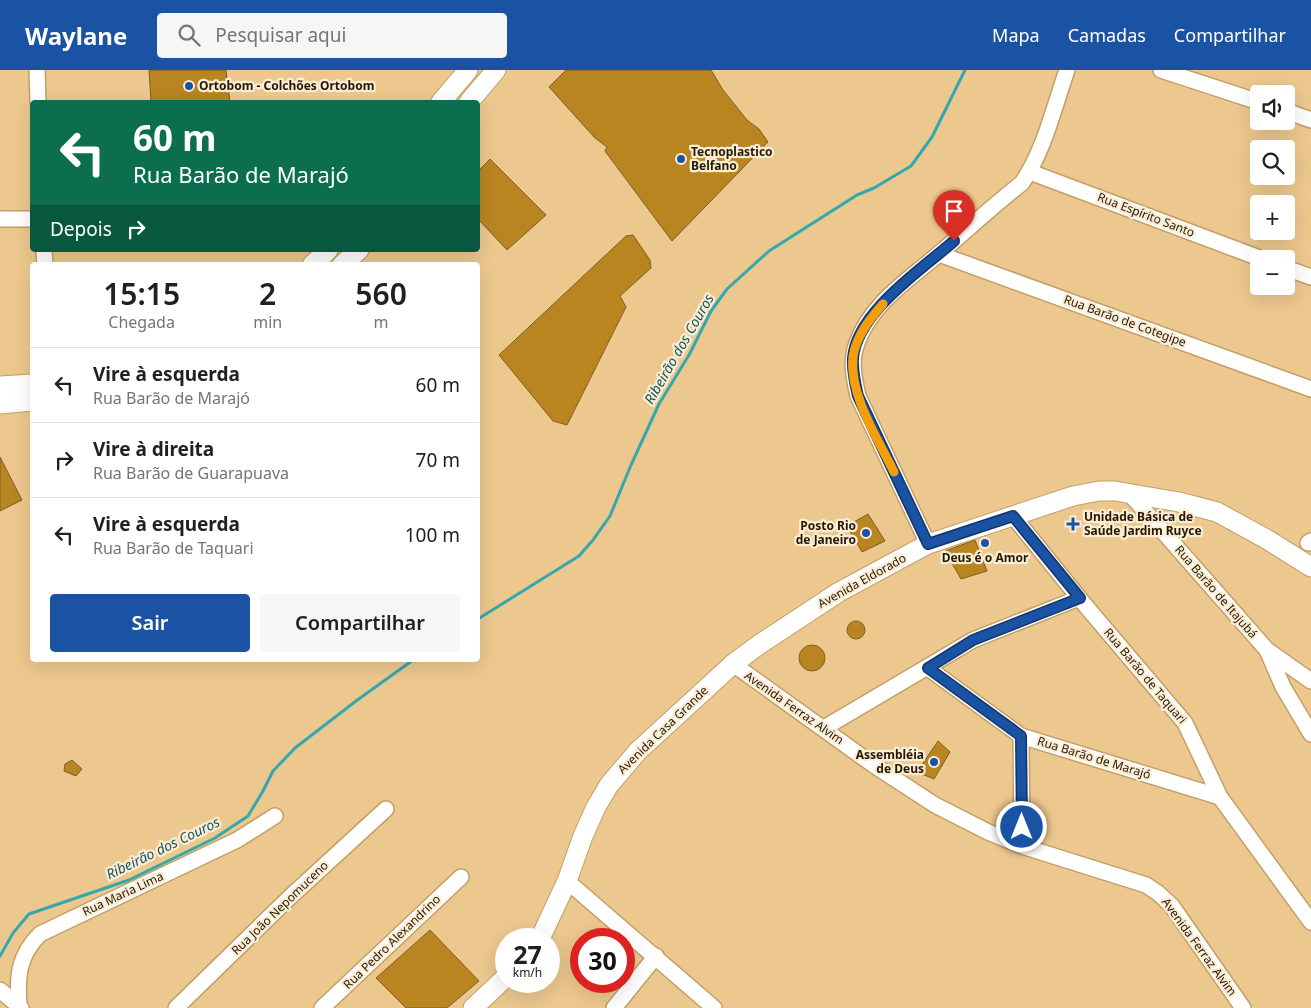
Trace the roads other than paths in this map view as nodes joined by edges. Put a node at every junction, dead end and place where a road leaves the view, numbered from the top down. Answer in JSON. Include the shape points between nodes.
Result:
{"nodes":[{"id":1,"x":37,"y":70,"type":"edge"},
{"id":2,"x":468,"y":70,"type":"edge"},
{"id":3,"x":496,"y":70,"type":"edge"},
{"id":4,"x":1067,"y":70,"type":"edge"},
{"id":5,"x":1161,"y":70,"type":"edge"},
{"id":6,"x":1250,"y":99,"type":"edge"},
{"id":7,"x":38,"y":100,"type":"edge"},
{"id":8,"x":443,"y":100,"type":"edge"},
{"id":9,"x":471,"y":100,"type":"edge"},
{"id":10,"x":1295,"y":114,"type":"edge"},
{"id":11,"x":1311,"y":120,"type":"edge"},
{"id":12,"x":1030,"y":172,"type":"junction"},
{"id":13,"x":0,"y":219,"type":"edge"},
{"id":14,"x":30,"y":219,"type":"edge"},
{"id":15,"x":326,"y":252,"type":"edge"},
{"id":16,"x":357,"y":252,"type":"edge"},
{"id":17,"x":939,"y":254,"type":"junction"},
{"id":18,"x":1250,"y":254,"type":"edge"},
{"id":19,"x":315,"y":262,"type":"edge"},
{"id":20,"x":345,"y":262,"type":"edge"},
{"id":21,"x":1295,"y":272,"type":"edge"},
{"id":22,"x":1311,"y":278,"type":"edge"},
{"id":23,"x":30,"y":384,"type":"edge"},
{"id":24,"x":0,"y":386,"type":"edge"},
{"id":25,"x":1311,"y":389,"type":"edge"},
{"id":26,"x":30,"y":401,"type":"edge"},
{"id":27,"x":0,"y":404,"type":"edge"},
{"id":28,"x":1130,"y":494,"type":"junction"},
{"id":29,"x":1013,"y":516,"type":"junction"},
{"id":30,"x":928,"y":544,"type":"junction"},
{"id":31,"x":1311,"y":567,"type":"edge"},
{"id":32,"x":1080,"y":598,"type":"junction"},
{"id":33,"x":1267,"y":650,"type":"junction"},
{"id":34,"x":732,"y":664,"type":"junction"},
{"id":35,"x":928,"y":668,"type":"junction"},
{"id":36,"x":1311,"y":681,"type":"edge"},
{"id":37,"x":824,"y":728,"type":"junction"},
{"id":38,"x":1311,"y":734,"type":"edge"},
{"id":39,"x":1021,"y":736,"type":"junction"},
{"id":40,"x":1220,"y":797,"type":"junction"},
{"id":41,"x":386,"y":809,"type":"dead end"},
{"id":42,"x":276,"y":816,"type":"dead end"},
{"id":43,"x":1022,"y":846,"type":"junction"},
{"id":44,"x":461,"y":876,"type":"dead end"},
{"id":45,"x":567,"y":881,"type":"junction"},
{"id":46,"x":1311,"y":922,"type":"edge"},
{"id":47,"x":545,"y":928,"type":"edge"},
{"id":48,"x":656,"y":956,"type":"junction"},
{"id":49,"x":495,"y":987,"type":"edge"},
{"id":50,"x":1,"y":992,"type":"edge"},
{"id":51,"x":20,"y":1007,"type":"edge"},
{"id":52,"x":176,"y":1008,"type":"edge"},
{"id":53,"x":322,"y":1008,"type":"edge"},
{"id":54,"x":473,"y":1008,"type":"edge"},
{"id":55,"x":614,"y":1008,"type":"edge"},
{"id":56,"x":714,"y":1008,"type":"edge"},
{"id":57,"x":1244,"y":1008,"type":"edge"}],
"edges":[{"from":1,"to":7,"type":"street"},
{"from":2,"to":8,"type":"main road"},
{"from":3,"to":9,"type":"main road"},
{"from":4,"to":12,"type":"street"},
{"from":5,"to":6,"type":"street"},
{"from":10,"to":11,"type":"street"},
{"from":12,"to":17,"type":"street","via":[[1022,183]]},
{"from":12,"to":18,"type":"street","name":"Rua Espírito Santo"},
{"from":13,"to":14,"type":"street"},
{"from":15,"to":19,"type":"main road"},
{"from":16,"to":20,"type":"main road"},
{"from":17,"to":25,"type":"street","name":"Rua Barão de Cotegipe"},
{"from":17,"to":30,"type":"street","via":[[890,294],[867,322],[853,357],[858,396]]},
{"from":21,"to":22,"type":"street"},
{"from":23,"to":24,"type":"main road"},
{"from":26,"to":27,"type":"main road"},
{"from":28,"to":29,"type":"main road","name":"Avenida Eldorado","via":[[1081,494]]},
{"from":28,"to":31,"type":"main road","name":"Avenida Eldorado","via":[[1217,512]]},
{"from":28,"to":33,"type":"street","name":"Rua Barão de Itajubá"},
{"from":29,"to":30,"type":"main road","name":"Avenida Eldorado"},
{"from":29,"to":32,"type":"street","name":"Rua Barão de Taquari"},
{"from":30,"to":34,"type":"main road","name":"Avenida Eldorado","via":[[839,592]]},
{"from":32,"to":35,"type":"street","via":[[973,640]]},
{"from":32,"to":40,"type":"street","name":"Rua Barão de Taquari","via":[[1186,723]]},
{"from":33,"to":36,"type":"street","name":"Rua Barão de Itajubá"},
{"from":33,"to":38,"type":"street","via":[[1283,687]]},
{"from":34,"to":37,"type":"street","name":"Avenida Ferraz Alvim"},
{"from":34,"to":45,"type":"main road","name":"Avenida Casa Grande","via":[[643,746],[613,781],[596,807]]},
{"from":35,"to":37,"type":"street"},
{"from":35,"to":39,"type":"street","name":"Rua Barão de Marajó"},
{"from":37,"to":43,"type":"street","name":"Avenida Ferraz Alvim","via":[[935,805]]},
{"from":39,"to":40,"type":"street","name":"Rua Barão de Marajó"},
{"from":39,"to":43,"type":"street"},
{"from":40,"to":46,"type":"street","name":"Rua Barão de Taquari"},
{"from":41,"to":52,"type":"street","name":"Rua João Nepomuceno"},
{"from":42,"to":51,"type":"street","name":"Rua Maria Lima","via":[[237,840],[40,934],[32,941],[18,974]]},
{"from":43,"to":57,"type":"street","name":"Avenida Ferraz Alvim","via":[[1137,882],[1158,893],[1172,906]]},
{"from":44,"to":53,"type":"street","name":"Rua Pedro Alexandrino"},
{"from":45,"to":47,"type":"main road","name":"Avenida Casa Grande"},
{"from":45,"to":48,"type":"street"},
{"from":48,"to":55,"type":"street"},
{"from":48,"to":56,"type":"street"},
{"from":49,"to":54,"type":"main road"},
{"from":50,"to":51,"type":"street"}]}
